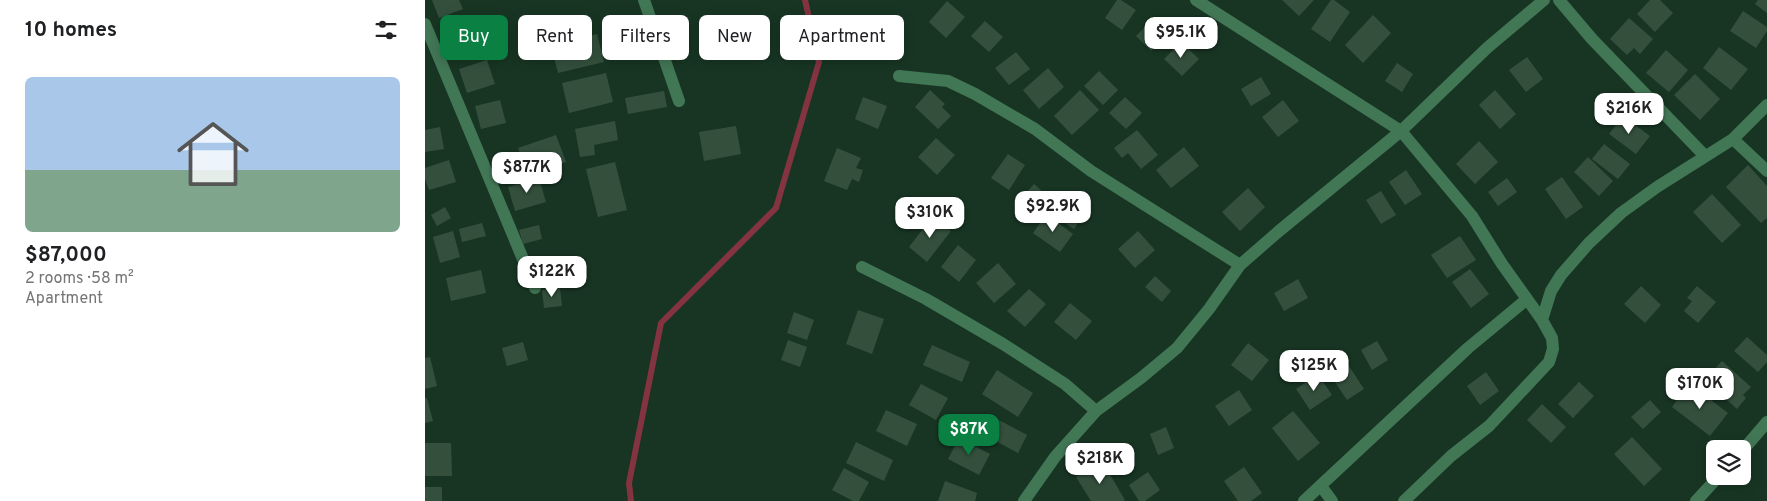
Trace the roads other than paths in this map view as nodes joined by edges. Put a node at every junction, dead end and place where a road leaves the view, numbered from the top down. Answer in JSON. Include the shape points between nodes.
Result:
{"nodes":[{"id":1,"x":644,"y":0,"type":"edge"},
{"id":2,"x":1196,"y":0,"type":"edge"},
{"id":3,"x":1544,"y":0,"type":"edge"},
{"id":4,"x":1559,"y":0,"type":"edge"},
{"id":5,"x":425,"y":24,"type":"edge"},
{"id":6,"x":899,"y":76,"type":"dead end"},
{"id":7,"x":679,"y":101,"type":"dead end"},
{"id":8,"x":1767,"y":105,"type":"edge"},
{"id":9,"x":1401,"y":130,"type":"junction"},
{"id":10,"x":1733,"y":139,"type":"junction"},
{"id":11,"x":1705,"y":156,"type":"junction"},
{"id":12,"x":1767,"y":171,"type":"edge"},
{"id":13,"x":1240,"y":265,"type":"junction"},
{"id":14,"x":862,"y":267,"type":"dead end"},
{"id":15,"x":535,"y":288,"type":"dead end"},
{"id":16,"x":1527,"y":299,"type":"junction"},
{"id":17,"x":1542,"y":320,"type":"junction"},
{"id":18,"x":1096,"y":411,"type":"junction"},
{"id":19,"x":1767,"y":422,"type":"edge"},
{"id":20,"x":1751,"y":441,"type":"edge"},
{"id":21,"x":1711,"y":485,"type":"edge"},
{"id":22,"x":1321,"y":486,"type":"junction"},
{"id":23,"x":1024,"y":501,"type":"edge"},
{"id":24,"x":1304,"y":501,"type":"edge"},
{"id":25,"x":1332,"y":501,"type":"edge"},
{"id":26,"x":1404,"y":501,"type":"edge"},
{"id":27,"x":1696,"y":501,"type":"edge"}],
"edges":[{"from":1,"to":7,"type":"street"},
{"from":2,"to":9,"type":"street"},
{"from":3,"to":9,"type":"street","via":[[1487,48]]},
{"from":4,"to":11,"type":"street"},
{"from":5,"to":15,"type":"street"},
{"from":6,"to":13,"type":"street","via":[[948,81],[975,94],[1035,129],[1091,171]]},
{"from":8,"to":10,"type":"street"},
{"from":9,"to":13,"type":"street"},
{"from":9,"to":16,"type":"street","via":[[1472,216]]},
{"from":10,"to":11,"type":"street"},
{"from":10,"to":12,"type":"street"},
{"from":11,"to":17,"type":"street","via":[[1621,213],[1589,243],[1551,291]]},
{"from":13,"to":18,"type":"street","via":[[1177,348]]},
{"from":14,"to":18,"type":"street","via":[[926,299],[1003,344],[1065,384]]},
{"from":16,"to":17,"type":"street"},
{"from":16,"to":22,"type":"street","via":[[1468,348]]},
{"from":17,"to":26,"type":"street","via":[[1552,338],[1549,362],[1489,426],[1451,456]]},
{"from":18,"to":23,"type":"street","via":[[1055,456]]},
{"from":19,"to":20,"type":"street"},
{"from":21,"to":27,"type":"street"},
{"from":22,"to":24,"type":"street"},
{"from":22,"to":25,"type":"street"}]}
